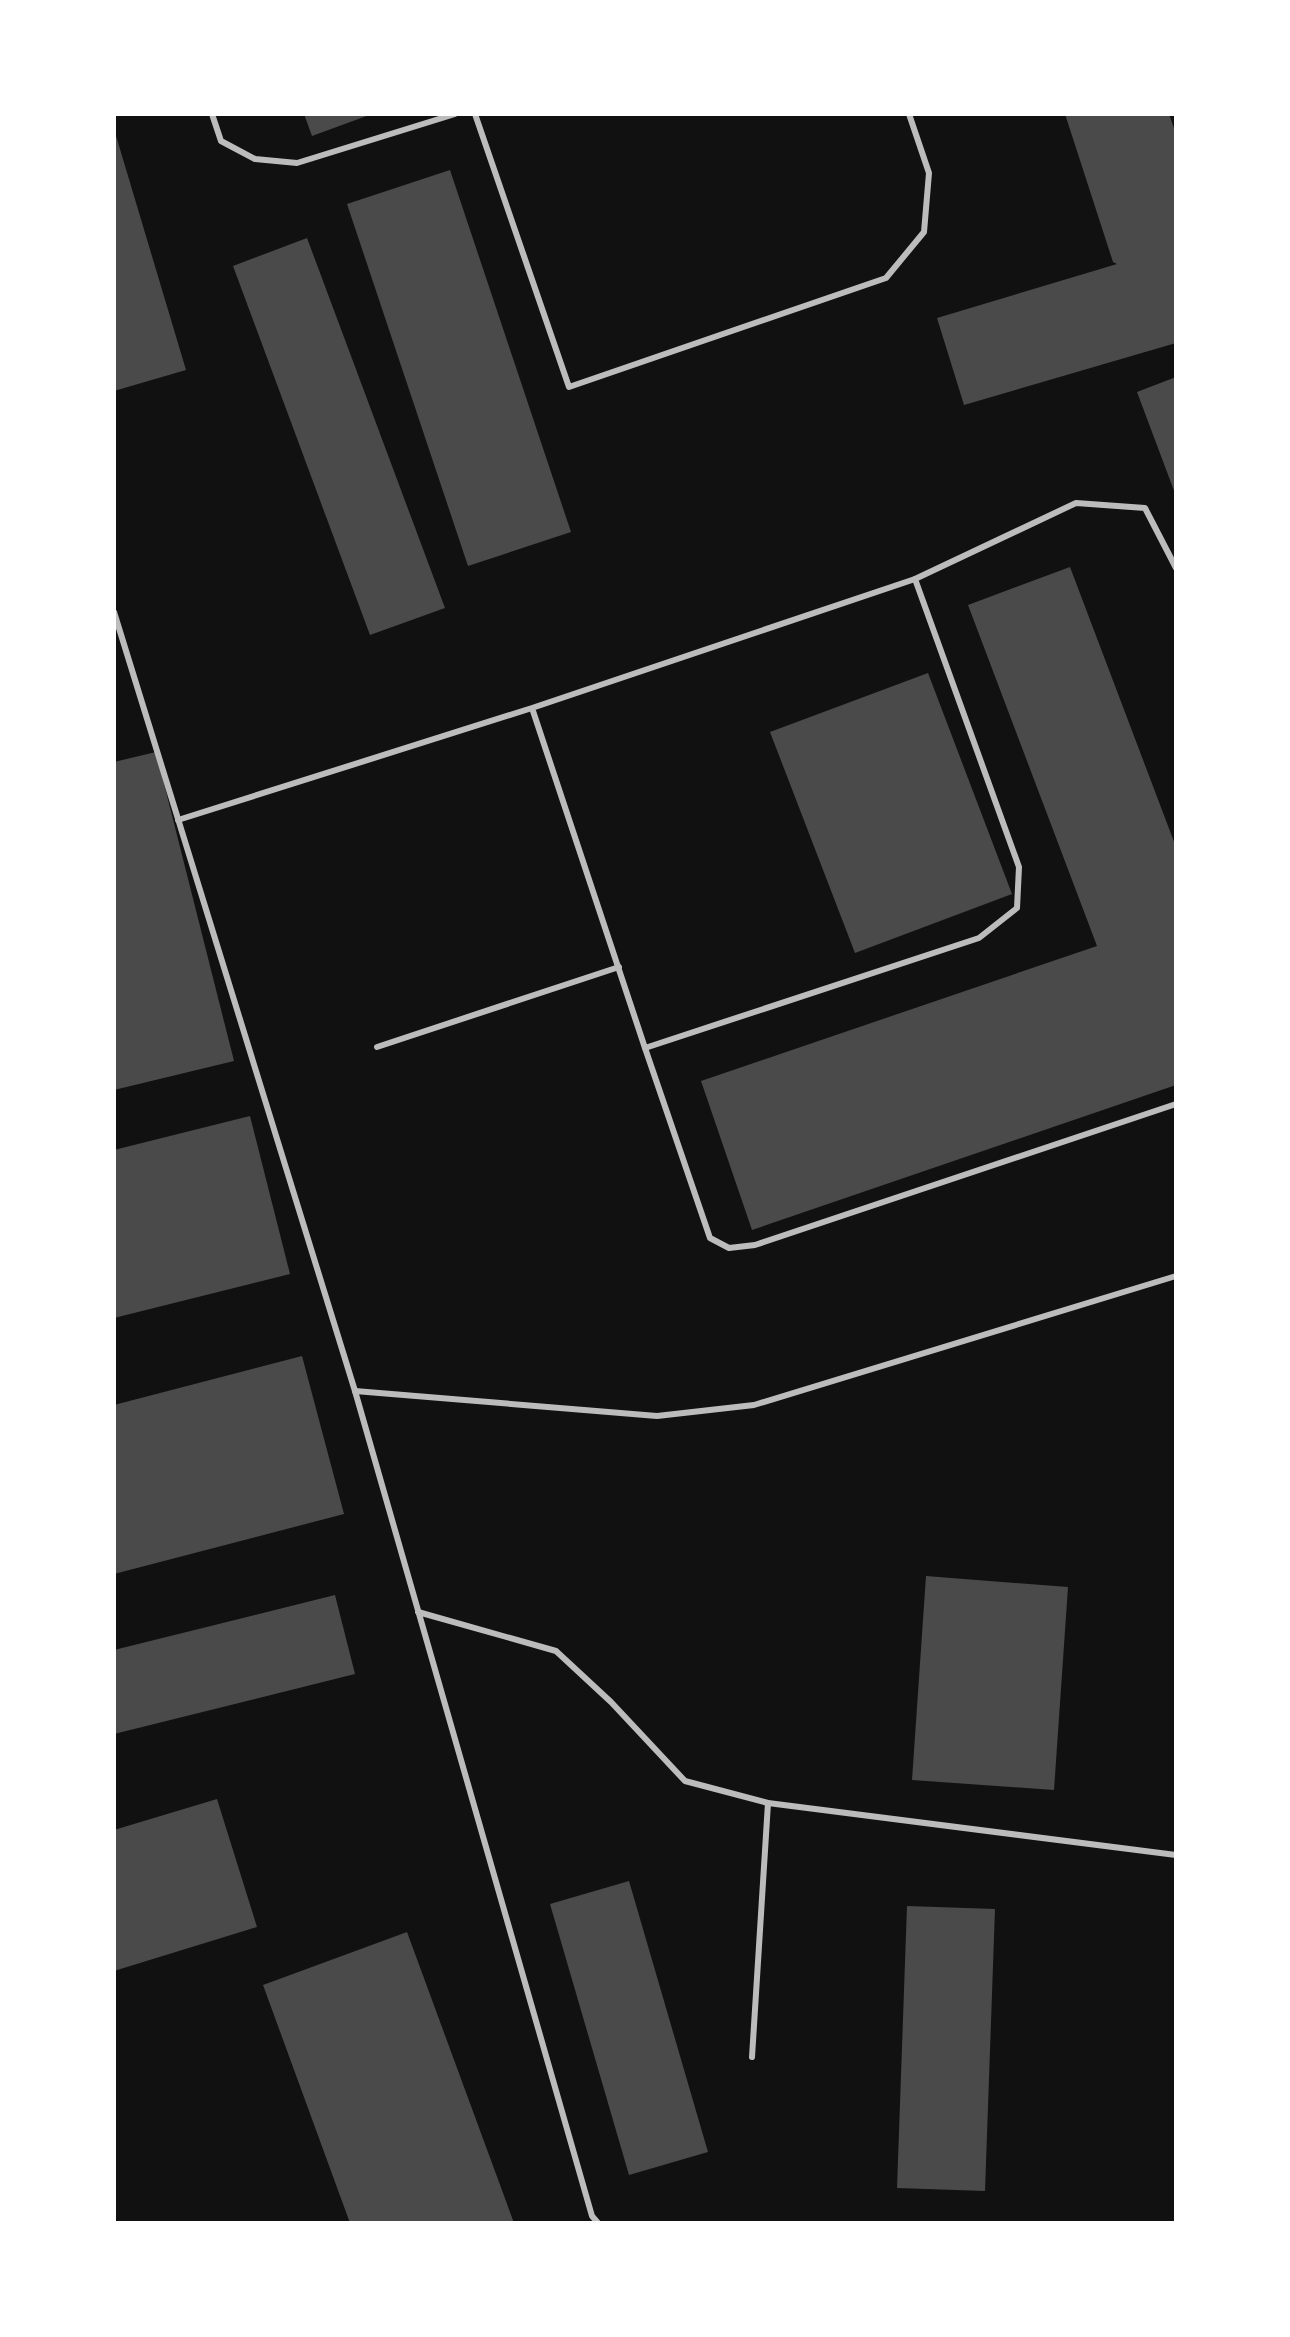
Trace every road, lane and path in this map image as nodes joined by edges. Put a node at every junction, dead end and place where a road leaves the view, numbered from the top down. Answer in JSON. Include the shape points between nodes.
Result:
{"nodes":[{"id":1,"x":212,"y":114,"type":"edge"},
{"id":2,"x":455,"y":114,"type":"edge"},
{"id":3,"x":475,"y":114,"type":"edge"},
{"id":4,"x":909,"y":114,"type":"edge"},
{"id":5,"x":1176,"y":568,"type":"edge"},
{"id":6,"x":915,"y":579,"type":"junction"},
{"id":7,"x":114,"y":612,"type":"edge"},
{"id":8,"x":532,"y":708,"type":"junction"},
{"id":9,"x":178,"y":820,"type":"junction"},
{"id":10,"x":619,"y":967,"type":"junction"},
{"id":11,"x":377,"y":1047,"type":"dead end"},
{"id":12,"x":645,"y":1048,"type":"junction"},
{"id":13,"x":1176,"y":1104,"type":"edge"},
{"id":14,"x":1176,"y":1276,"type":"edge"},
{"id":15,"x":355,"y":1391,"type":"junction"},
{"id":16,"x":418,"y":1612,"type":"junction"},
{"id":17,"x":768,"y":1803,"type":"junction"},
{"id":18,"x":1176,"y":1855,"type":"edge"},
{"id":19,"x":752,"y":2057,"type":"dead end"},
{"id":20,"x":598,"y":2223,"type":"edge"}],
"edges":[{"from":1,"to":2,"type":"lane","via":[[221,141],[255,159],[297,163]]},
{"from":3,"to":4,"type":"lane","via":[[569,387],[886,278],[924,232],[929,173]]},
{"from":5,"to":6,"type":"lane","via":[[1145,508],[1076,503]]},
{"from":6,"to":8,"type":"lane"},
{"from":6,"to":12,"type":"lane","via":[[1019,867],[1017,908],[979,938]]},
{"from":7,"to":9,"type":"lane"},
{"from":8,"to":9,"type":"lane"},
{"from":8,"to":10,"type":"lane"},
{"from":9,"to":15,"type":"lane"},
{"from":10,"to":11,"type":"lane"},
{"from":10,"to":12,"type":"lane"},
{"from":12,"to":13,"type":"lane","via":[[710,1238],[729,1248],[755,1245]]},
{"from":14,"to":15,"type":"lane","via":[[754,1405],[657,1416]]},
{"from":15,"to":16,"type":"lane"},
{"from":16,"to":17,"type":"lane","via":[[556,1651],[685,1781]]},
{"from":16,"to":20,"type":"lane"},
{"from":17,"to":18,"type":"lane"},
{"from":17,"to":19,"type":"lane"}]}
